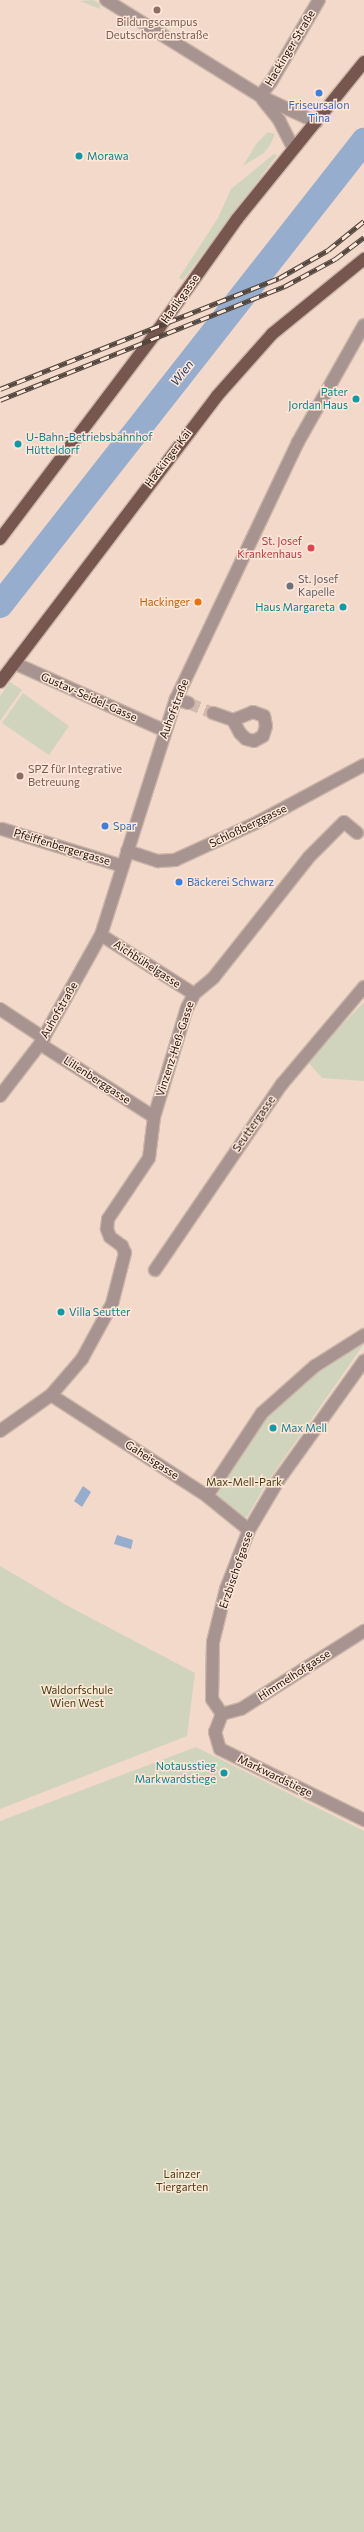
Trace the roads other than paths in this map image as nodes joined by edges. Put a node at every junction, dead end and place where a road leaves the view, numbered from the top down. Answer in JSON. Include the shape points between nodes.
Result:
{"nodes":[{"id":1,"x":106,"y":0,"type":"edge"},
{"id":2,"x":319,"y":0,"type":"edge"},
{"id":3,"x":364,"y":62,"type":"edge"},
{"id":4,"x":260,"y":96,"type":"junction"},
{"id":5,"x":316,"y":122,"type":"junction"},
{"id":6,"x":293,"y":148,"type":"junction"},
{"id":7,"x":364,"y":259,"type":"edge"},
{"id":8,"x":364,"y":325,"type":"edge"},
{"id":9,"x":0,"y":539,"type":"edge"},
{"id":10,"x":14,"y":663,"type":"junction"},
{"id":11,"x":0,"y":682,"type":"edge"},
{"id":12,"x":176,"y":699,"type":"junction"},
{"id":13,"x":188,"y":703,"type":"tunnel mouth"},
{"id":14,"x":213,"y":713,"type":"tunnel mouth"},
{"id":15,"x":233,"y":720,"type":"dead end"},
{"id":16,"x":165,"y":731,"type":"junction"},
{"id":17,"x":364,"y":765,"type":"edge"},
{"id":18,"x":2,"y":829,"type":"dead end"},
{"id":19,"x":357,"y":833,"type":"dead end"},
{"id":20,"x":127,"y":851,"type":"junction"},
{"id":21,"x":122,"y":866,"type":"junction"},
{"id":22,"x":101,"y":935,"type":"junction"},
{"id":23,"x":364,"y":987,"type":"edge"},
{"id":24,"x":194,"y":994,"type":"junction"},
{"id":25,"x":0,"y":1009,"type":"edge"},
{"id":26,"x":42,"y":1041,"type":"junction"},
{"id":27,"x":0,"y":1096,"type":"edge"},
{"id":28,"x":154,"y":1117,"type":"junction"},
{"id":29,"x":155,"y":1270,"type":"dead end"},
{"id":30,"x":364,"y":1335,"type":"edge"},
{"id":31,"x":364,"y":1360,"type":"edge"},
{"id":32,"x":51,"y":1395,"type":"junction"},
{"id":33,"x":0,"y":1431,"type":"edge"},
{"id":34,"x":207,"y":1496,"type":"junction"},
{"id":35,"x":249,"y":1530,"type":"junction"},
{"id":36,"x":364,"y":1631,"type":"edge"},
{"id":37,"x":222,"y":1714,"type":"junction"},
{"id":38,"x":364,"y":1820,"type":"edge"}],
"edges":[{"from":1,"to":4,"type":"street"},
{"from":2,"to":4,"type":"street","name":"Hackinger Straße","via":[[271,82]]},
{"from":3,"to":5,"type":"main road","name":"Hadikgasse"},
{"from":4,"to":5,"type":"street"},
{"from":4,"to":6,"type":"street","via":[[279,120]]},
{"from":5,"to":6,"type":"main road","name":"Hadikgasse"},
{"from":6,"to":9,"type":"main road","name":"Hadikgasse","via":[[237,219],[155,334]]},
{"from":7,"to":10,"type":"main road","name":"Hackinger Kai","via":[[272,334],[217,396]]},
{"from":8,"to":12,"type":"street","name":"Auhofstraße","via":[[298,442]]},
{"from":10,"to":11,"type":"main road","name":"Hackinger Kai"},
{"from":10,"to":16,"type":"street","name":"Gustav-Seidel-Gasse"},
{"from":12,"to":13,"type":"street"},
{"from":12,"to":16,"type":"street","name":"Auhofstraße"},
{"from":14,"to":15,"type":"street"},
{"from":16,"to":20,"type":"street","name":"Auhofstraße"},
{"from":17,"to":20,"type":"street","name":"Schloßberggasse","via":[[258,822],[175,860],[158,861]]},
{"from":18,"to":21,"type":"street","name":"Pfeiffenbergergasse"},
{"from":19,"to":24,"type":"street","name":"Vinzenz-Heß-Gasse","via":[[344,822],[310,857],[214,977]]},
{"from":20,"to":21,"type":"street","name":"Auhofstraße"},
{"from":21,"to":22,"type":"street","name":"Auhofstraße"},
{"from":22,"to":24,"type":"street","name":"Aichbühelgasse"},
{"from":22,"to":26,"type":"street","name":"Auhofstraße"},
{"from":23,"to":29,"type":"street","name":"Seuttergasse","via":[[282,1084]]},
{"from":24,"to":28,"type":"street","name":"Vinzenz-Heß-Gasse","via":[[187,1008]]},
{"from":25,"to":26,"type":"street","name":"Lilienberggasse"},
{"from":26,"to":27,"type":"street","name":"Auhofstraße"},
{"from":26,"to":28,"type":"street","name":"Lilienberggasse"},
{"from":28,"to":32,"type":"street","name":"Vinzenz-Heß-Gasse","via":[[149,1158],[108,1219],[107,1229],[110,1237],[122,1246],[125,1253],[112,1304],[82,1359]]},
{"from":30,"to":34,"type":"street","via":[[315,1366],[262,1413]]},
{"from":31,"to":35,"type":"street","name":"Erzbischofgasse","via":[[278,1481]]},
{"from":32,"to":33,"type":"street"},
{"from":32,"to":34,"type":"street","name":"Gaheisgasse"},
{"from":34,"to":35,"type":"street","name":"Gaheisgasse"},
{"from":35,"to":37,"type":"street","name":"Erzbischofgasse","via":[[226,1589],[213,1642],[212,1699]]},
{"from":36,"to":37,"type":"street","name":"Himmelhofgasse","via":[[241,1709]]},
{"from":37,"to":38,"type":"street","name":"Markwardstiege","via":[[215,1732],[220,1749]]}]}
